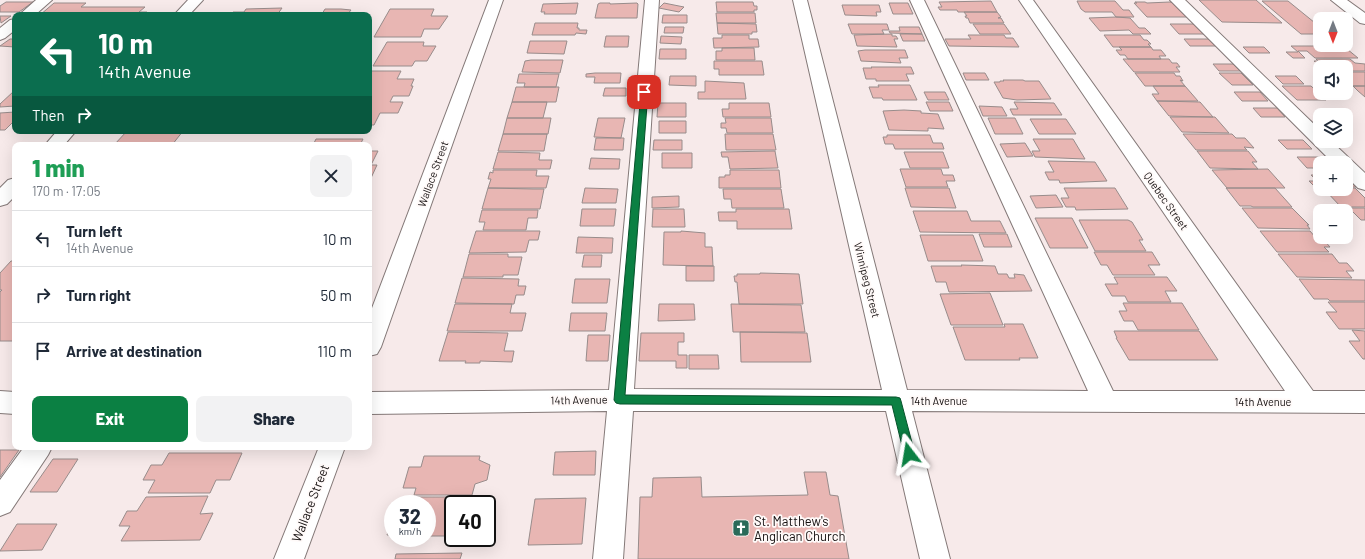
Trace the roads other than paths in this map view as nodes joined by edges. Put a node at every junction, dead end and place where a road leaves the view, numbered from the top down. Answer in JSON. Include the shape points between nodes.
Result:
{"nodes":[{"id":1,"x":45,"y":0,"type":"edge"},
{"id":2,"x":196,"y":0,"type":"edge"},
{"id":3,"x":496,"y":0,"type":"edge"},
{"id":4,"x":652,"y":0,"type":"edge"},
{"id":5,"x":800,"y":0,"type":"edge"},
{"id":6,"x":917,"y":0,"type":"edge"},
{"id":7,"x":1026,"y":0,"type":"edge"},
{"id":8,"x":1177,"y":0,"type":"edge"},
{"id":9,"x":1338,"y":0,"type":"edge"},
{"id":10,"x":30,"y":12,"type":"edge"},
{"id":11,"x":184,"y":12,"type":"edge"},
{"id":12,"x":1365,"y":20,"type":"edge"},
{"id":13,"x":12,"y":25,"type":"edge"},
{"id":14,"x":0,"y":35,"type":"edge"},
{"id":15,"x":1313,"y":132,"type":"edge"},
{"id":16,"x":64,"y":134,"type":"edge"},
{"id":17,"x":57,"y":142,"type":"edge"},
{"id":18,"x":1329,"y":148,"type":"edge"},
{"id":19,"x":1337,"y":156,"type":"edge"},
{"id":20,"x":1353,"y":172,"type":"edge"},
{"id":21,"x":1365,"y":184,"type":"edge"},
{"id":22,"x":12,"y":187,"type":"edge"},
{"id":23,"x":0,"y":200,"type":"edge"},
{"id":24,"x":372,"y":339,"type":"edge"},
{"id":25,"x":620,"y":400,"type":"junction"},
{"id":26,"x":896,"y":401,"type":"junction"},
{"id":27,"x":1105,"y":401,"type":"junction"},
{"id":28,"x":0,"y":402,"type":"edge"},
{"id":29,"x":12,"y":402,"type":"edge"},
{"id":30,"x":1306,"y":402,"type":"junction"},
{"id":31,"x":1365,"y":402,"type":"edge"},
{"id":32,"x":372,"y":403,"type":"edge"},
{"id":33,"x":37,"y":450,"type":"edge"},
{"id":34,"x":331,"y":450,"type":"edge"},
{"id":35,"x":0,"y":503,"type":"edge"},
{"id":36,"x":289,"y":559,"type":"edge"},
{"id":37,"x":608,"y":559,"type":"edge"},
{"id":38,"x":935,"y":559,"type":"edge"}],
"edges":[{"from":1,"to":10,"type":"street"},
{"from":2,"to":11,"type":"street"},
{"from":3,"to":24,"type":"street","name":"Wallace Street"},
{"from":4,"to":25,"type":"street"},
{"from":5,"to":26,"type":"street","name":"Winnipeg Street"},
{"from":6,"to":27,"type":"street"},
{"from":7,"to":30,"type":"street","name":"Quebec Street"},
{"from":8,"to":15,"type":"street"},
{"from":9,"to":12,"type":"street"},
{"from":13,"to":14,"type":"street"},
{"from":16,"to":17,"type":"street"},
{"from":18,"to":19,"type":"street"},
{"from":20,"to":21,"type":"street"},
{"from":22,"to":23,"type":"street"},
{"from":25,"to":26,"type":"street","name":"14th Avenue"},
{"from":25,"to":32,"type":"street","name":"14th Avenue"},
{"from":25,"to":37,"type":"street"},
{"from":26,"to":27,"type":"street","name":"14th Avenue"},
{"from":26,"to":38,"type":"street","name":"Winnipeg Street"},
{"from":27,"to":30,"type":"street","name":"14th Avenue"},
{"from":28,"to":29,"type":"street"},
{"from":30,"to":31,"type":"street","name":"14th Avenue"},
{"from":33,"to":35,"type":"street"},
{"from":34,"to":36,"type":"street","name":"Wallace Street"}]}
